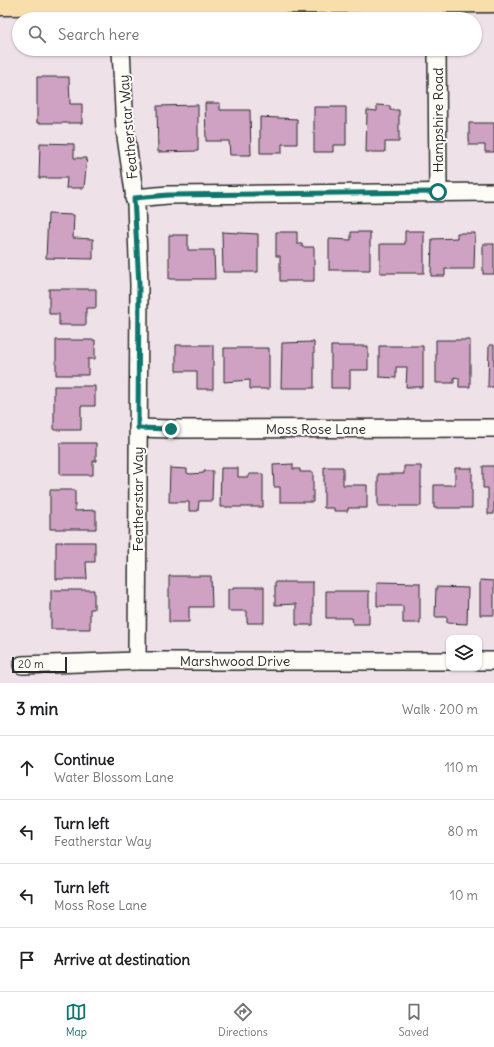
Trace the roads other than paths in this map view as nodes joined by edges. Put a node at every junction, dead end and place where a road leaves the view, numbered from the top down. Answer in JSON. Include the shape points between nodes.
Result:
{"nodes":[{"id":1,"x":494,"y":1,"type":"edge"},
{"id":2,"x":0,"y":4,"type":"edge"},
{"id":3,"x":435,"y":7,"type":"edge"},
{"id":4,"x":120,"y":11,"type":"edge"},
{"id":5,"x":121,"y":56,"type":"edge"},
{"id":6,"x":437,"y":56,"type":"edge"},
{"id":7,"x":438,"y":192,"type":"junction"},
{"id":8,"x":494,"y":192,"type":"edge"},
{"id":9,"x":134,"y":198,"type":"junction"},
{"id":10,"x":138,"y":428,"type":"junction"},
{"id":11,"x":494,"y":428,"type":"edge"},
{"id":12,"x":137,"y":661,"type":"junction"},
{"id":13,"x":446,"y":661,"type":"edge"},
{"id":14,"x":482,"y":661,"type":"edge"},
{"id":15,"x":494,"y":661,"type":"edge"},
{"id":16,"x":22,"y":665,"type":"dead end"}],
"edges":[{"from":1,"to":3,"type":"main road"},
{"from":2,"to":4,"type":"main road"},
{"from":3,"to":4,"type":"main road"},
{"from":5,"to":9,"type":"street","name":"Featherstar Way","via":[[125,130]]},
{"from":6,"to":7,"type":"street","name":"Hampshire Road"},
{"from":7,"to":8,"type":"street"},
{"from":7,"to":9,"type":"street","via":[[168,195]]},
{"from":9,"to":10,"type":"street","name":"Featherstar Way","via":[[139,284]]},
{"from":10,"to":11,"type":"street","name":"Moss Rose Lane"},
{"from":10,"to":12,"type":"street","name":"Featherstar Way"},
{"from":12,"to":13,"type":"street","name":"Marshwood Drive"},
{"from":12,"to":16,"type":"street","name":"Marshwood Drive"},
{"from":14,"to":15,"type":"street"}]}
